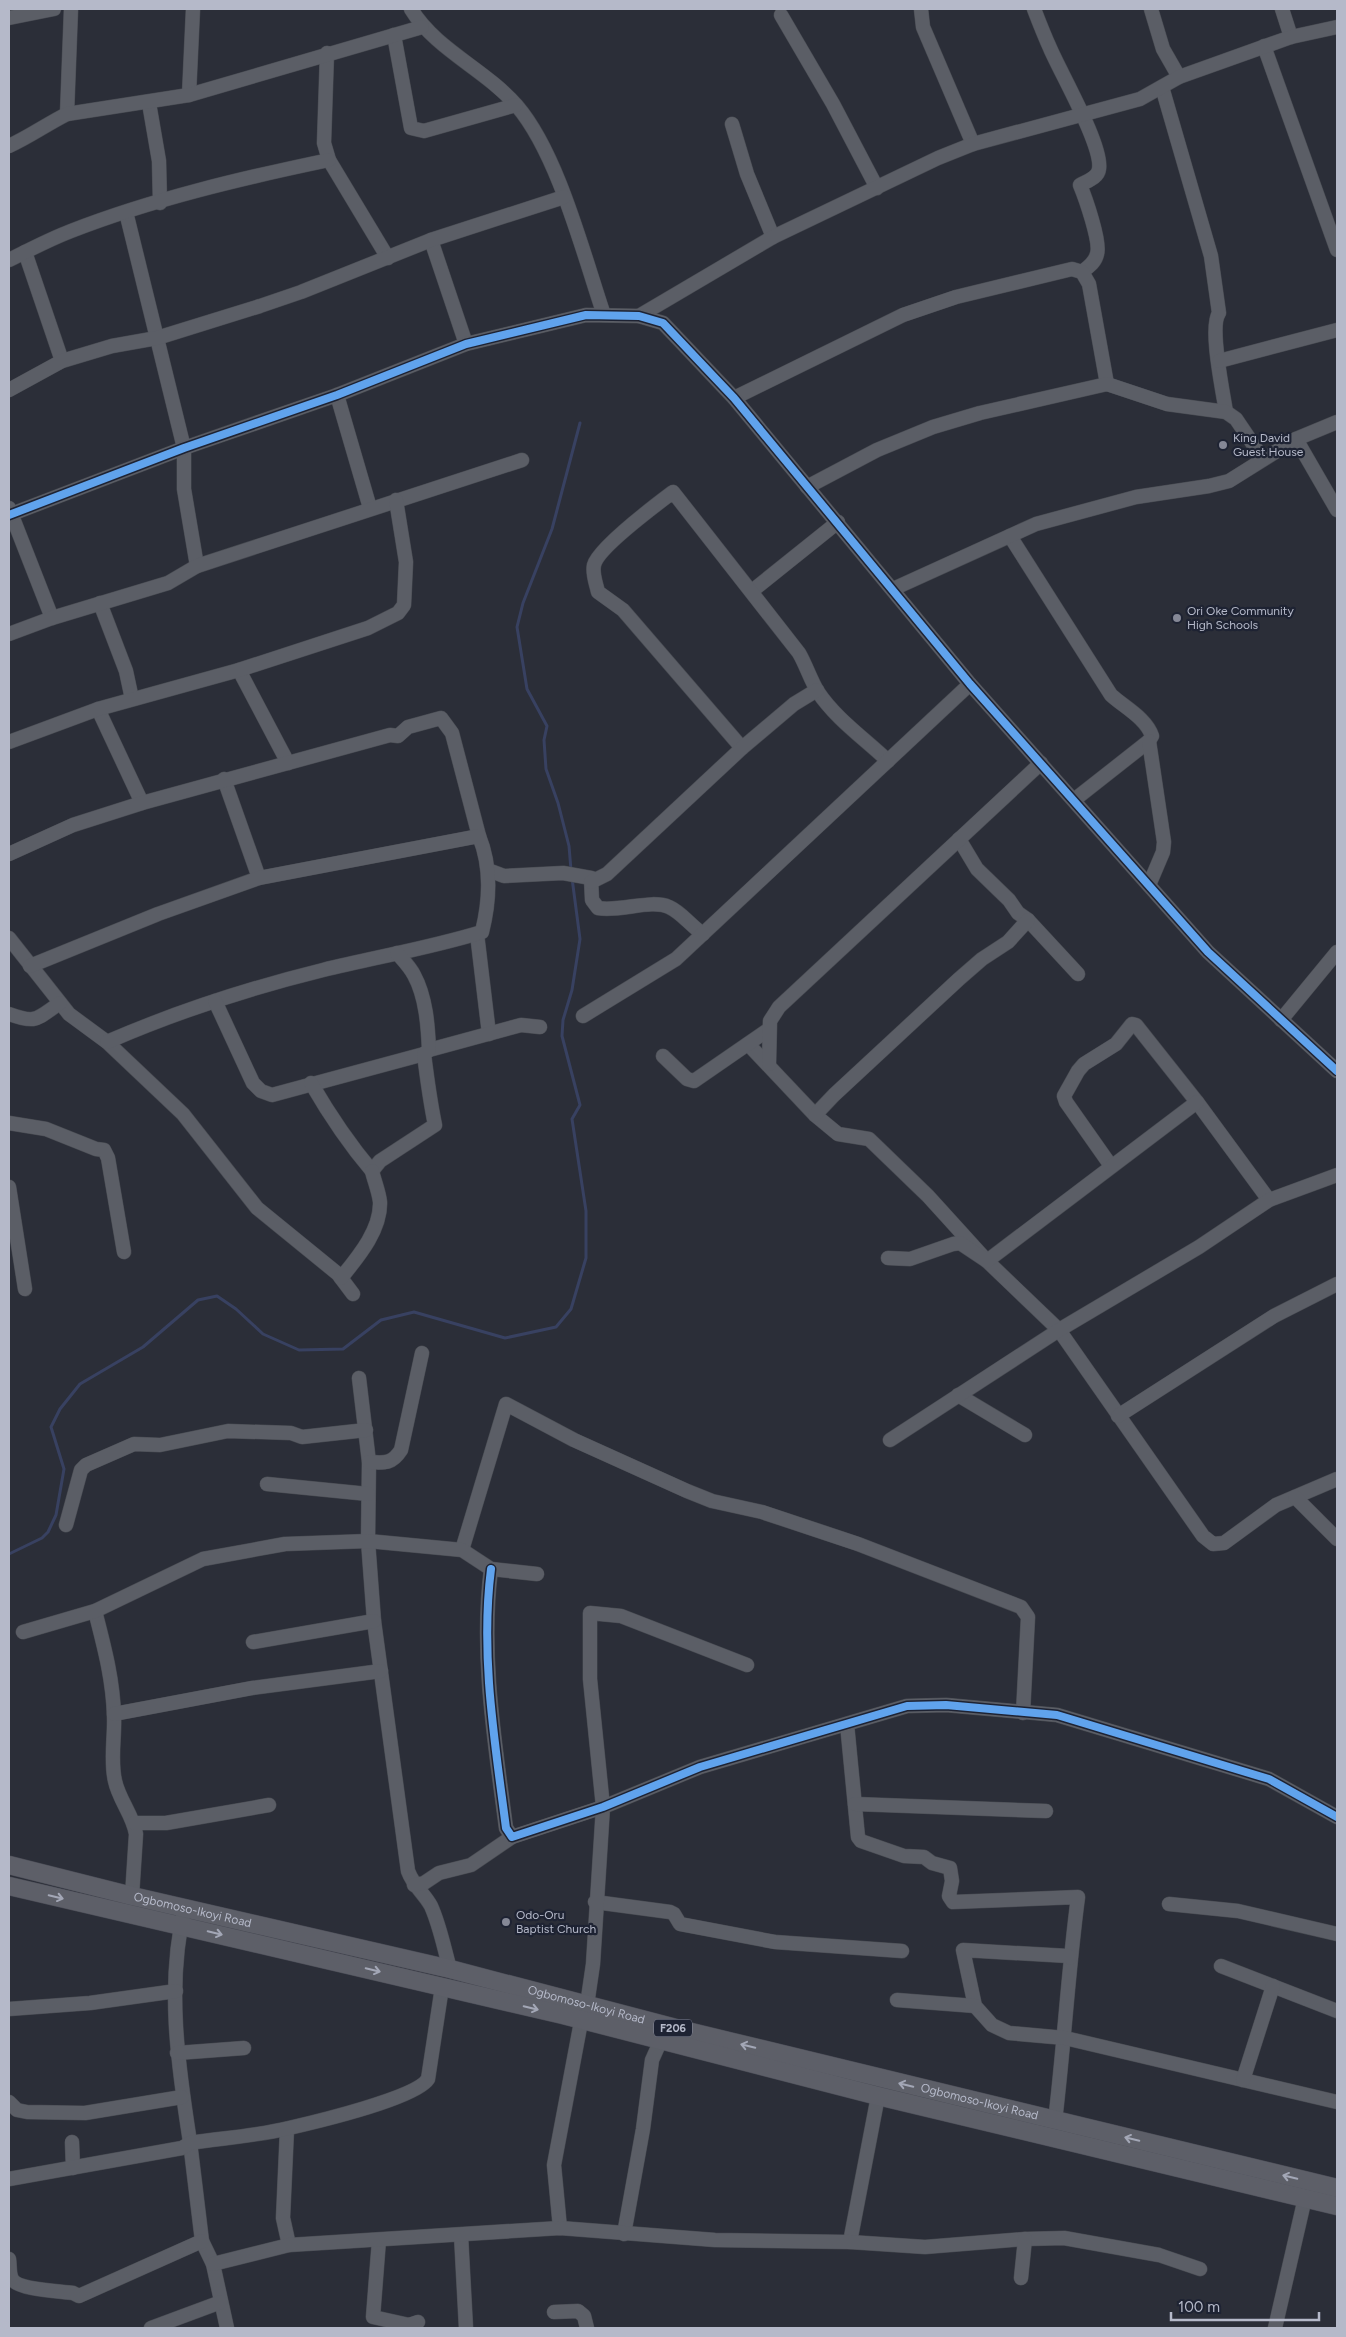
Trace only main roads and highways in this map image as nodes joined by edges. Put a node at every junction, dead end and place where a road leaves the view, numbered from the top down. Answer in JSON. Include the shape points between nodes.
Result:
{"nodes":[{"id":1,"x":9,"y":1865,"type":"edge"},
{"id":2,"x":9,"y":1886,"type":"edge"},
{"id":3,"x":586,"y":2013,"type":"junction"},
{"id":4,"x":1336,"y":2184,"type":"edge"},
{"id":5,"x":1337,"y":2206,"type":"edge"}],
"edges":[{"from":1,"to":3,"type":"main road","name":"Ogbomoso-Ikoyi Road","number":"F206","via":[[450,1969]]},
{"from":2,"to":3,"type":"main road","name":"Ogbomoso-Ikoyi Road","number":"F206","one_way":true,"via":[[442,1987]]},
{"from":4,"to":3,"type":"main road","name":"Ogbomoso-Ikoyi Road","number":"F206","one_way":true},
{"from":3,"to":5,"type":"main road","name":"Ogbomoso-Ikoyi Road","number":"F206","via":[[660,2040]]}]}
